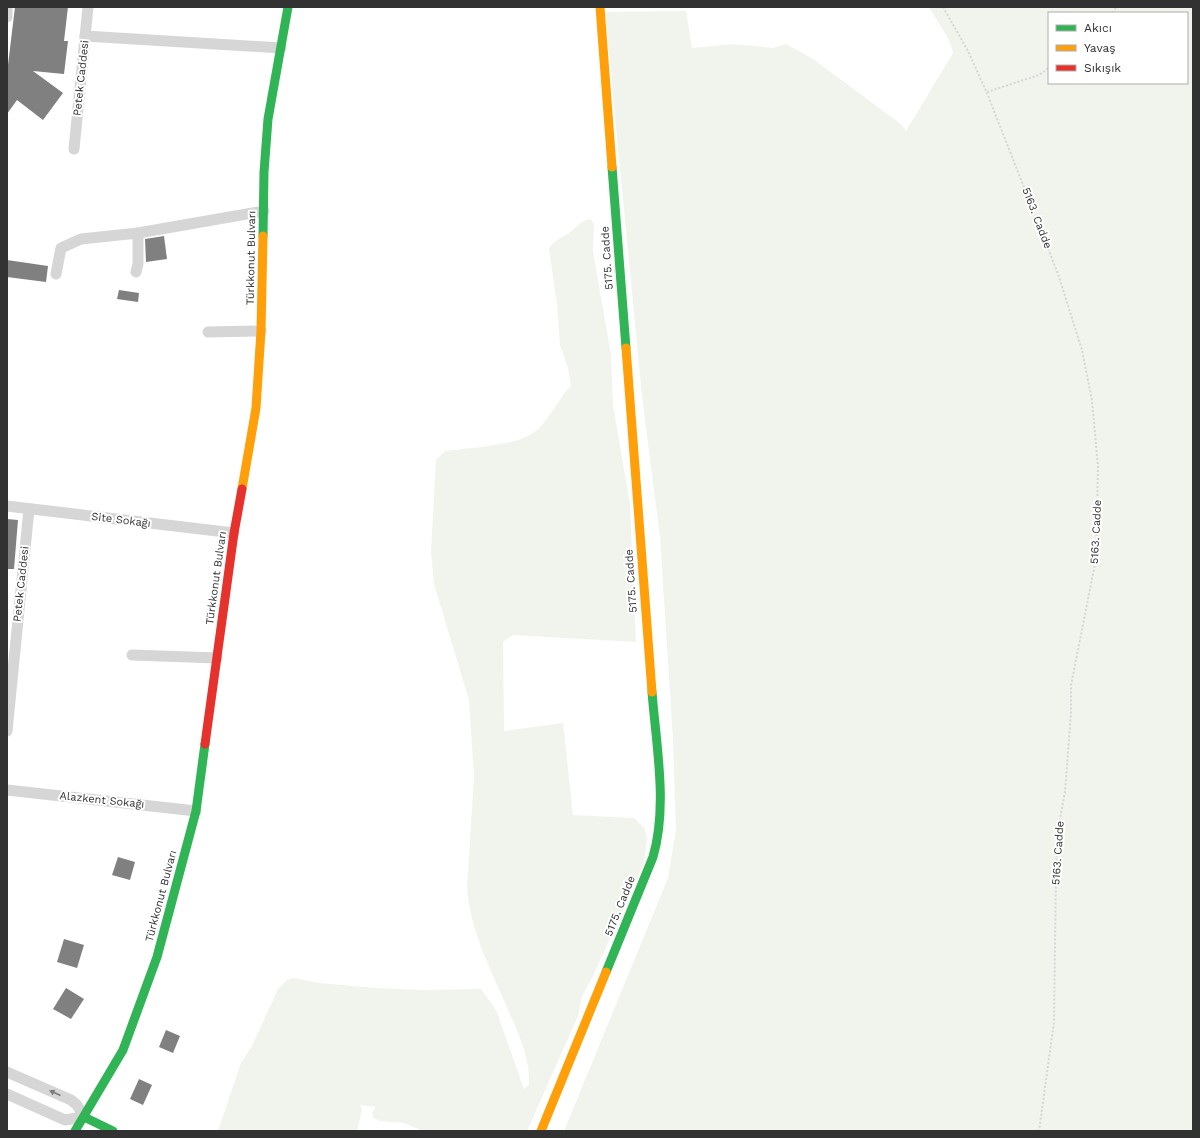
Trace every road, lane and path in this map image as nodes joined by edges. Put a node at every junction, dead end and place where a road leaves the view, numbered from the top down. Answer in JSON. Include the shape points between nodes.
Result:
{"nodes":[{"id":1,"x":7,"y":7,"type":"edge"},
{"id":2,"x":88,"y":7,"type":"edge"},
{"id":3,"x":288,"y":7,"type":"edge"},
{"id":4,"x":600,"y":7,"type":"edge"},
{"id":5,"x":943,"y":7,"type":"edge"},
{"id":6,"x":7,"y":17,"type":"edge"},
{"id":7,"x":85,"y":36,"type":"junction"},
{"id":8,"x":281,"y":48,"type":"junction"},
{"id":9,"x":1048,"y":69,"type":"edge"},
{"id":10,"x":987,"y":92,"type":"junction"},
{"id":11,"x":74,"y":149,"type":"dead end"},
{"id":12,"x":264,"y":211,"type":"junction"},
{"id":13,"x":138,"y":233,"type":"junction"},
{"id":14,"x":136,"y":272,"type":"dead end"},
{"id":15,"x":56,"y":274,"type":"dead end"},
{"id":16,"x":261,"y":331,"type":"junction"},
{"id":17,"x":208,"y":332,"type":"dead end"},
{"id":18,"x":7,"y":506,"type":"edge"},
{"id":19,"x":29,"y":509,"type":"junction"},
{"id":20,"x":234,"y":533,"type":"junction"},
{"id":21,"x":132,"y":655,"type":"dead end"},
{"id":22,"x":217,"y":658,"type":"junction"},
{"id":23,"x":7,"y":731,"type":"edge"},
{"id":24,"x":7,"y":790,"type":"edge"},
{"id":25,"x":196,"y":811,"type":"junction"},
{"id":26,"x":7,"y":1072,"type":"edge"},
{"id":27,"x":7,"y":1094,"type":"edge"},
{"id":28,"x":84,"y":1117,"type":"junction"},
{"id":29,"x":75,"y":1131,"type":"edge"},
{"id":30,"x":113,"y":1131,"type":"edge"},
{"id":31,"x":541,"y":1131,"type":"edge"},
{"id":32,"x":1038,"y":1131,"type":"edge"}],
"edges":[{"from":1,"to":6,"type":"street"},
{"from":2,"to":7,"type":"street","name":"Petek Caddesi"},
{"from":3,"to":8,"type":"street","name":"Türkkonut Bulvarı"},
{"from":4,"to":31,"type":"street","name":"5175. Cadde","via":[[659,784],[659,823],[653,857]]},
{"from":5,"to":10,"type":"path","name":"5163. Cadde"},
{"from":7,"to":8,"type":"street"},
{"from":7,"to":11,"type":"street","name":"Petek Caddesi"},
{"from":8,"to":12,"type":"street","name":"Türkkonut Bulvarı","via":[[268,119]]},
{"from":9,"to":10,"type":"path","via":[[1039,75]]},
{"from":10,"to":32,"type":"path","name":"5163. Cadde","via":[[1056,267],[1082,350],[1092,401],[1098,466],[1096,559],[1071,685],[1065,792],[1056,869],[1054,1022]]},
{"from":12,"to":13,"type":"street"},
{"from":12,"to":16,"type":"street","name":"Türkkonut Bulvarı"},
{"from":13,"to":14,"type":"street"},
{"from":13,"to":15,"type":"street","via":[[81,239],[61,248]]},
{"from":16,"to":17,"type":"street"},
{"from":16,"to":20,"type":"street","name":"Türkkonut Bulvarı","via":[[256,408]]},
{"from":18,"to":19,"type":"street","name":"Site Sokağı"},
{"from":19,"to":20,"type":"street","name":"Site Sokağı"},
{"from":19,"to":23,"type":"street","name":"Petek Caddesi"},
{"from":20,"to":22,"type":"street","name":"Türkkonut Bulvarı"},
{"from":21,"to":22,"type":"street"},
{"from":22,"to":25,"type":"street","name":"Türkkonut Bulvarı"},
{"from":24,"to":25,"type":"street","name":"Alazkent Sokağı"},
{"from":25,"to":28,"type":"street","name":"Türkkonut Bulvarı","via":[[157,956],[123,1050]]},
{"from":28,"to":26,"type":"street","one_way":true,"via":[[77,1104],[71,1100]]},
{"from":27,"to":28,"type":"street","via":[[64,1120]]},
{"from":28,"to":29,"type":"street","name":"Türkkonut Bulvarı"},
{"from":28,"to":30,"type":"street"}]}
